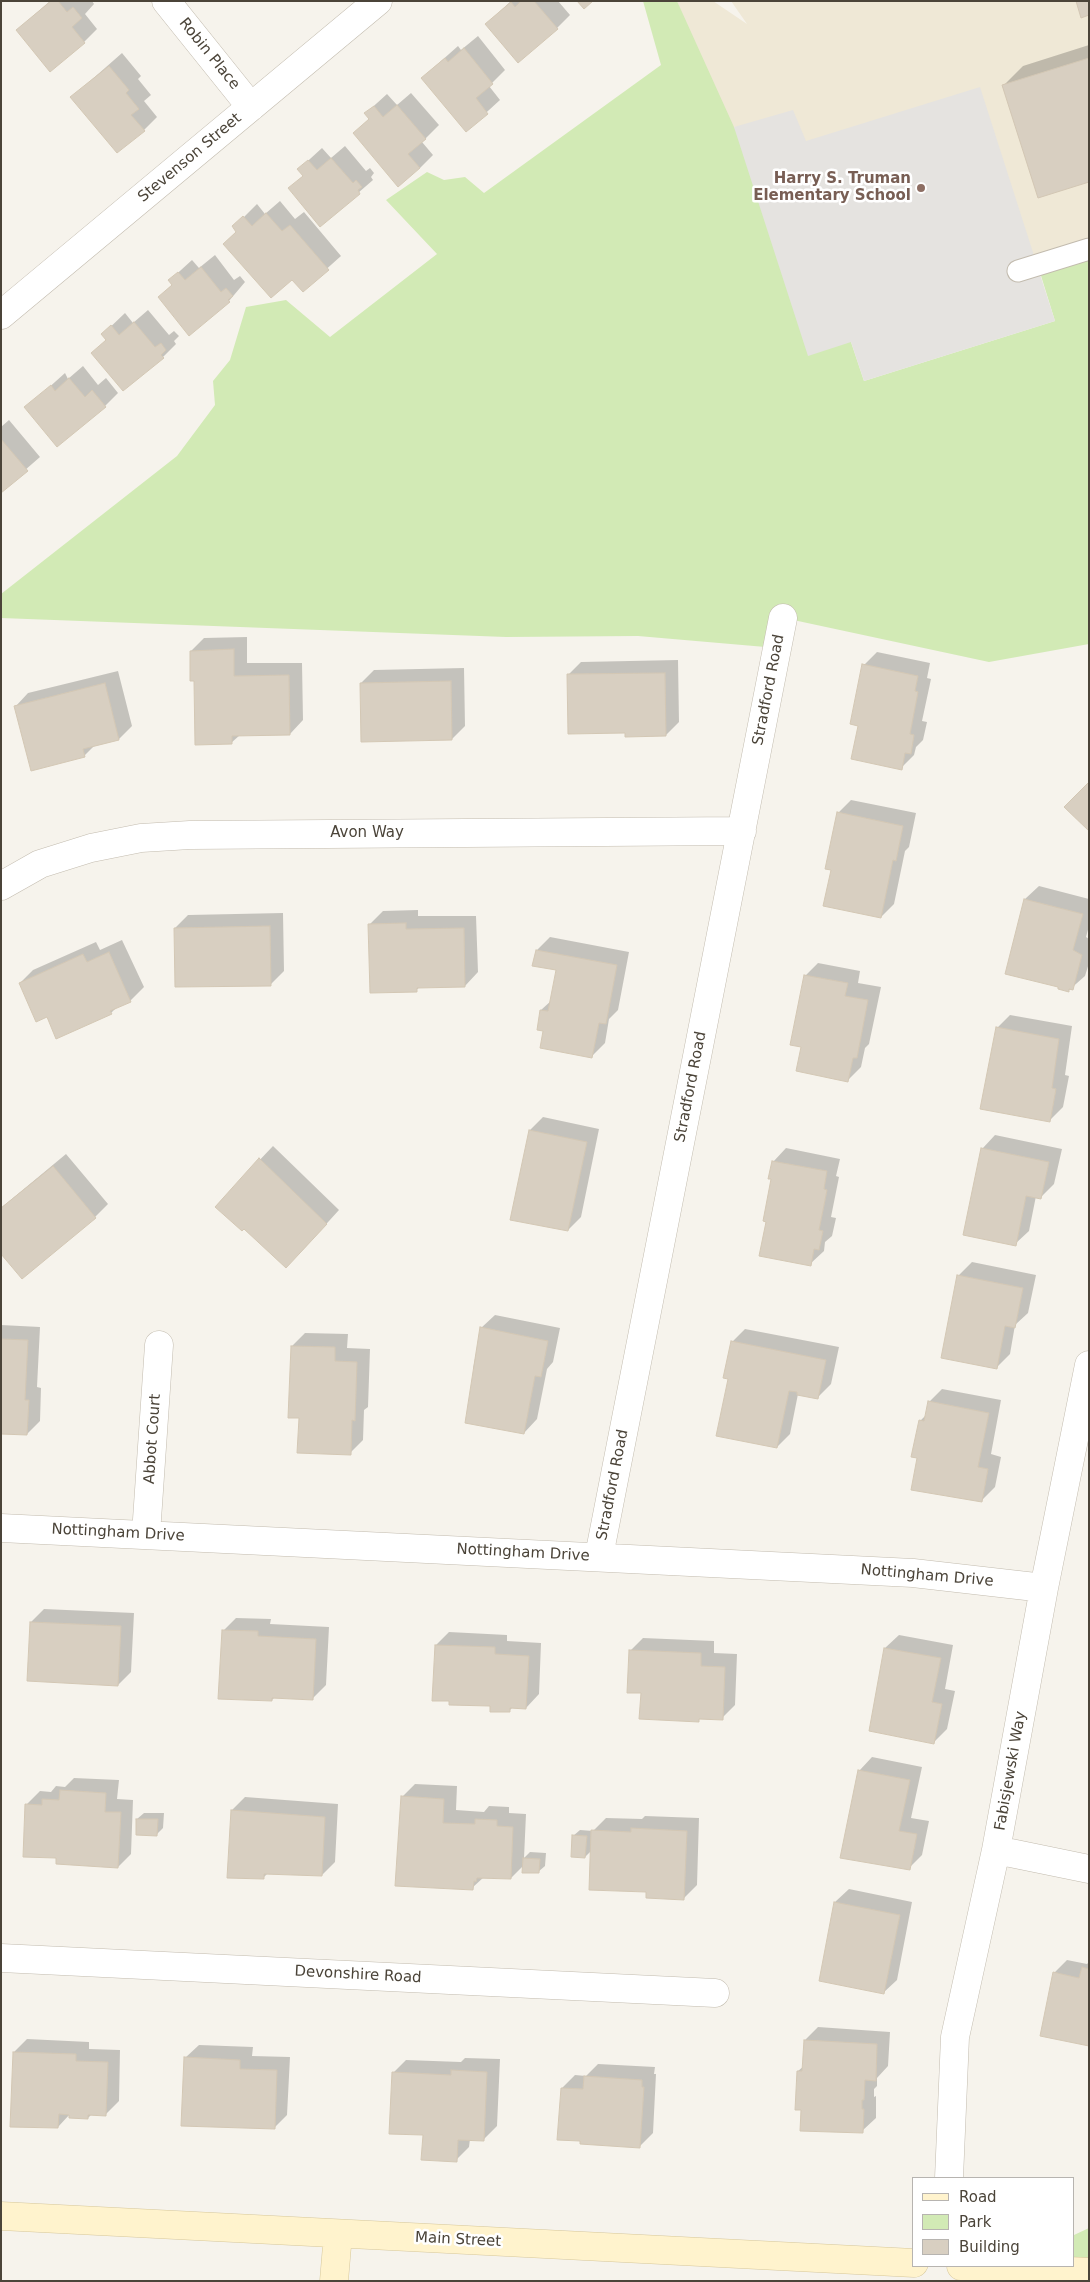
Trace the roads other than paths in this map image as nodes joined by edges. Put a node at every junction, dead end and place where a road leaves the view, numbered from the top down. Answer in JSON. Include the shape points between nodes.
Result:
{"nodes":[{"id":1,"x":166,"y":1,"type":"edge"},
{"id":2,"x":378,"y":1,"type":"edge"},
{"id":3,"x":251,"y":107,"type":"junction"},
{"id":4,"x":1089,"y":249,"type":"edge"},
{"id":5,"x":1018,"y":271,"type":"dead end"},
{"id":6,"x":1,"y":315,"type":"edge"},
{"id":7,"x":783,"y":618,"type":"dead end"},
{"id":8,"x":742,"y":831,"type":"junction"},
{"id":9,"x":1,"y":886,"type":"edge"},
{"id":10,"x":159,"y":1345,"type":"dead end"},
{"id":11,"x":1089,"y":1364,"type":"edge"},
{"id":12,"x":1,"y":1528,"type":"edge"},
{"id":13,"x":146,"y":1534,"type":"junction"},
{"id":14,"x":599,"y":1556,"type":"junction"},
{"id":15,"x":1044,"y":1588,"type":"junction"},
{"id":16,"x":996,"y":1850,"type":"junction"},
{"id":17,"x":1089,"y":1868,"type":"edge"},
{"id":18,"x":1,"y":1958,"type":"edge"},
{"id":19,"x":715,"y":1993,"type":"dead end"},
{"id":20,"x":949,"y":2177,"type":"edge"},
{"id":21,"x":1,"y":2216,"type":"edge"},
{"id":22,"x":338,"y":2234,"type":"junction"},
{"id":23,"x":912,"y":2263,"type":"edge"},
{"id":24,"x":982,"y":2267,"type":"edge"},
{"id":25,"x":1089,"y":2272,"type":"edge"},
{"id":26,"x":334,"y":2281,"type":"edge"}],
"edges":[{"from":1,"to":3,"type":"street","name":"Robin Place"},
{"from":2,"to":3,"type":"street","name":"Stevenson Street"},
{"from":3,"to":6,"type":"street","name":"Stevenson Street"},
{"from":4,"to":5,"type":"lane"},
{"from":7,"to":8,"type":"street","name":"Stradford Road"},
{"from":8,"to":9,"type":"street","name":"Avon Way","via":[[141,838],[91,848],[40,864]]},
{"from":8,"to":14,"type":"street","name":"Stradford Road"},
{"from":10,"to":13,"type":"street","name":"Abbot Court"},
{"from":11,"to":15,"type":"street","name":"Fabisjewski Way"},
{"from":12,"to":13,"type":"street","name":"Nottingham Drive"},
{"from":13,"to":14,"type":"street","name":"Nottingham Drive"},
{"from":14,"to":15,"type":"street","name":"Nottingham Drive","via":[[913,1573]]},
{"from":15,"to":16,"type":"street","name":"Fabisjewski Way"},
{"from":16,"to":17,"type":"street"},
{"from":16,"to":20,"type":"street","name":"Fabisjewski Way","via":[[955,2037]]},
{"from":18,"to":19,"type":"street","name":"Devonshire Road"},
{"from":21,"to":22,"type":"main road","name":"Main Street"},
{"from":22,"to":23,"type":"main road","name":"Main Street"},
{"from":22,"to":26,"type":"main road"},
{"from":24,"to":25,"type":"main road"}]}
